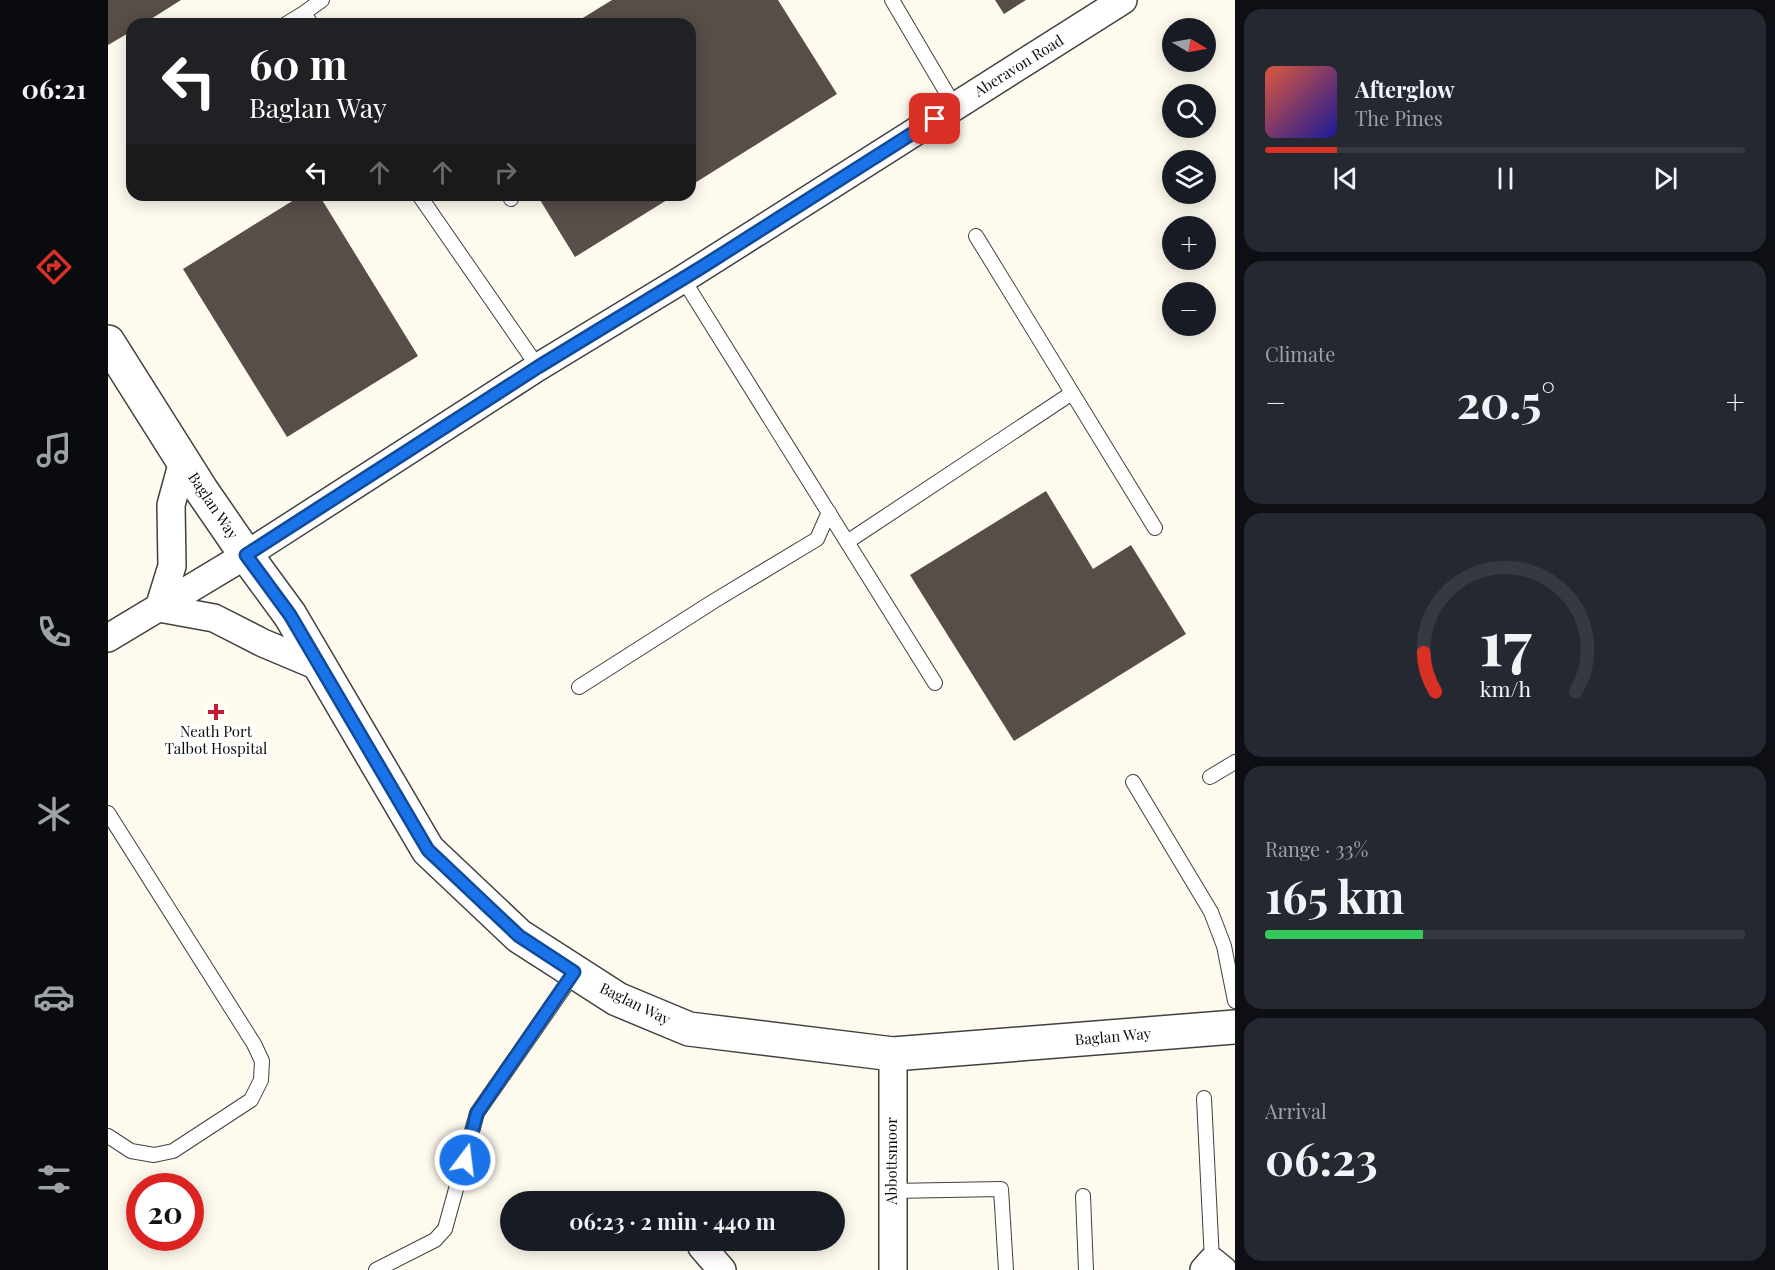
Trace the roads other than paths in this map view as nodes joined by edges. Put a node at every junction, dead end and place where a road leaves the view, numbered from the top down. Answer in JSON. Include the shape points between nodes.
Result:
{"nodes":[{"id":1,"x":322,"y":0,"type":"edge"},
{"id":2,"x":892,"y":0,"type":"edge"},
{"id":3,"x":1123,"y":0,"type":"edge"},
{"id":4,"x":307,"y":18,"type":"edge"},
{"id":5,"x":955,"y":107,"type":"junction"},
{"id":6,"x":423,"y":201,"type":"edge"},
{"id":7,"x":976,"y":236,"type":"dead end"},
{"id":8,"x":683,"y":279,"type":"junction"},
{"id":9,"x":108,"y":342,"type":"edge"},
{"id":10,"x":538,"y":367,"type":"junction"},
{"id":11,"x":1072,"y":393,"type":"junction"},
{"id":12,"x":183,"y":461,"type":"junction"},
{"id":13,"x":829,"y":512,"type":"junction"},
{"id":14,"x":1155,"y":528,"type":"dead end"},
{"id":15,"x":847,"y":542,"type":"junction"},
{"id":16,"x":246,"y":555,"type":"junction"},
{"id":17,"x":159,"y":608,"type":"junction"},
{"id":18,"x":108,"y":638,"type":"edge"},
{"id":19,"x":320,"y":667,"type":"junction"},
{"id":20,"x":935,"y":683,"type":"dead end"},
{"id":21,"x":579,"y":687,"type":"dead end"},
{"id":22,"x":1235,"y":762,"type":"edge"},
{"id":23,"x":1210,"y":777,"type":"dead end"},
{"id":24,"x":1133,"y":782,"type":"dead end"},
{"id":25,"x":108,"y":813,"type":"edge"},
{"id":26,"x":574,"y":972,"type":"junction"},
{"id":27,"x":1235,"y":1001,"type":"edge"},
{"id":28,"x":1235,"y":1027,"type":"edge"},
{"id":29,"x":893,"y":1054,"type":"junction"},
{"id":30,"x":1204,"y":1098,"type":"dead end"},
{"id":31,"x":108,"y":1136,"type":"edge"},
{"id":32,"x":892,"y":1191,"type":"junction"},
{"id":33,"x":1083,"y":1196,"type":"dead end"},
{"id":34,"x":705,"y":1251,"type":"edge"},
{"id":35,"x":1213,"y":1267,"type":"edge"},
{"id":36,"x":887,"y":1269,"type":"edge"},
{"id":37,"x":376,"y":1270,"type":"edge"},
{"id":38,"x":722,"y":1270,"type":"edge"},
{"id":39,"x":1006,"y":1270,"type":"edge"},
{"id":40,"x":1086,"y":1270,"type":"edge"}],
"edges":[{"from":1,"to":4,"type":"lane"},
{"from":2,"to":5,"type":"lane"},
{"from":3,"to":5,"type":"street","name":"Aberavon Road"},
{"from":5,"to":8,"type":"street","name":"Aberavon Road"},
{"from":6,"to":10,"type":"lane"},
{"from":7,"to":11,"type":"lane"},
{"from":8,"to":10,"type":"street","name":"Aberavon Road"},
{"from":8,"to":13,"type":"lane"},
{"from":9,"to":12,"type":"street","name":"Baglan Way"},
{"from":10,"to":16,"type":"street","name":"Aberavon Road"},
{"from":11,"to":14,"type":"lane"},
{"from":11,"to":15,"type":"lane"},
{"from":12,"to":16,"type":"street","name":"Baglan Way"},
{"from":12,"to":17,"type":"street","via":[[171,505],[172,566]]},
{"from":13,"to":15,"type":"lane"},
{"from":13,"to":21,"type":"lane","via":[[817,539]]},
{"from":15,"to":20,"type":"lane"},
{"from":16,"to":17,"type":"street","name":"Aberavon Road"},
{"from":16,"to":19,"type":"street","name":"Baglan Way","via":[[290,615]]},
{"from":17,"to":18,"type":"street","name":"Aberavon Road"},
{"from":17,"to":19,"type":"street","via":[[214,618]]},
{"from":19,"to":26,"type":"street","name":"Baglan Way","via":[[428,850],[519,936]]},
{"from":22,"to":23,"type":"lane"},
{"from":24,"to":27,"type":"lane","via":[[1211,912],[1224,946]]},
{"from":25,"to":31,"type":"lane","via":[[262,1061],[261,1080],[251,1100],[172,1151],[154,1155],[131,1151]]},
{"from":26,"to":29,"type":"street","name":"Baglan Way","via":[[617,999],[689,1029]]},
{"from":26,"to":37,"type":"lane","via":[[477,1113],[446,1229],[435,1240]]},
{"from":28,"to":29,"type":"street","name":"Baglan Way"},
{"from":29,"to":32,"type":"street","name":"Abbottsmoor"},
{"from":30,"to":35,"type":"lane"},
{"from":32,"to":36,"type":"street","name":"Abbottsmoor"},
{"from":32,"to":39,"type":"lane","via":[[1001,1189]]},
{"from":33,"to":40,"type":"lane"},
{"from":34,"to":38,"type":"street"}]}
